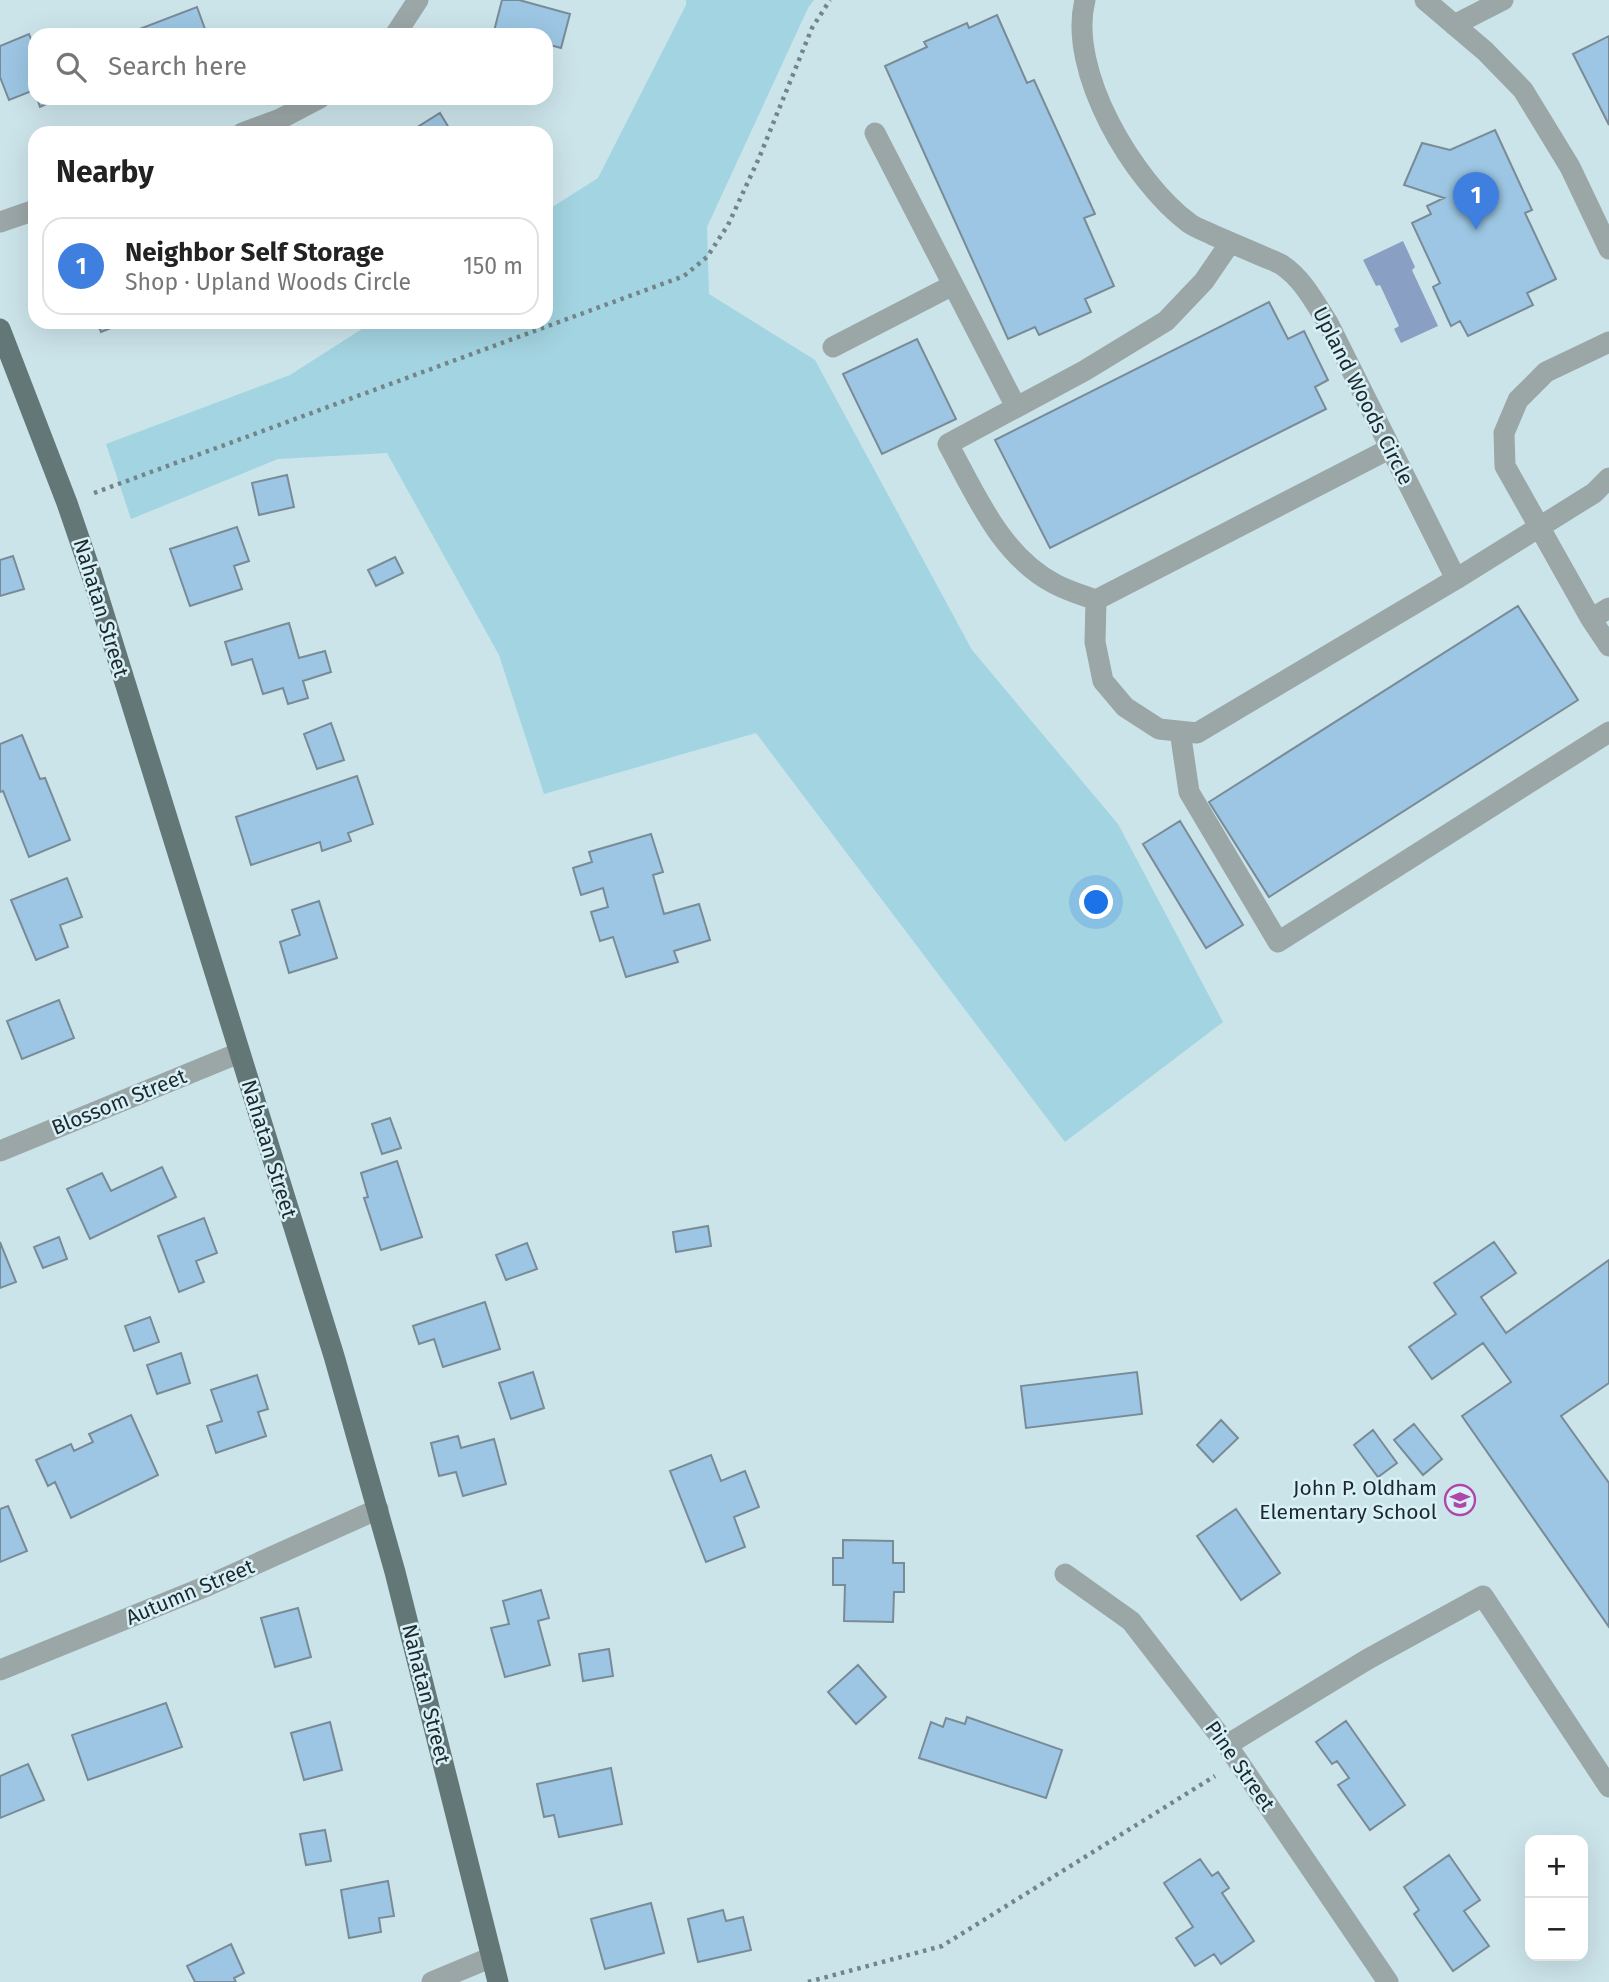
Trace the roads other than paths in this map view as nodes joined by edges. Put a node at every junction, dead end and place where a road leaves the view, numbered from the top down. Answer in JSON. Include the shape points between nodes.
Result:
{"nodes":[{"id":1,"x":418,"y":0,"type":"edge"},
{"id":2,"x":1085,"y":0,"type":"edge"},
{"id":3,"x":1425,"y":0,"type":"edge"},
{"id":4,"x":1503,"y":0,"type":"edge"},
{"id":5,"x":1454,"y":25,"type":"junction"},
{"id":6,"x":400,"y":28,"type":"edge"},
{"id":7,"x":307,"y":105,"type":"edge"},
{"id":8,"x":261,"y":126,"type":"edge"},
{"id":9,"x":875,"y":132,"type":"dead end"},
{"id":10,"x":28,"y":212,"type":"edge"},
{"id":11,"x":0,"y":222,"type":"edge"},
{"id":12,"x":1230,"y":243,"type":"junction"},
{"id":13,"x":1609,"y":249,"type":"edge"},
{"id":14,"x":953,"y":285,"type":"junction"},
{"id":15,"x":0,"y":329,"type":"edge"},
{"id":16,"x":1609,"y":342,"type":"edge"},
{"id":17,"x":833,"y":347,"type":"dead end"},
{"id":18,"x":1016,"y":407,"type":"junction"},
{"id":19,"x":1391,"y":448,"type":"junction"},
{"id":20,"x":1609,"y":478,"type":"edge"},
{"id":21,"x":1539,"y":529,"type":"junction"},
{"id":22,"x":1456,"y":579,"type":"junction"},
{"id":23,"x":1096,"y":600,"type":"junction"},
{"id":24,"x":1600,"y":613,"type":"edge"},
{"id":25,"x":1609,"y":646,"type":"edge"},
{"id":26,"x":1180,"y":731,"type":"junction"},
{"id":27,"x":1609,"y":732,"type":"edge"},
{"id":28,"x":239,"y":1053,"type":"junction"},
{"id":29,"x":0,"y":1151,"type":"edge"},
{"id":30,"x":378,"y":1509,"type":"junction"},
{"id":31,"x":1065,"y":1574,"type":"dead end"},
{"id":32,"x":0,"y":1670,"type":"edge"},
{"id":33,"x":1232,"y":1753,"type":"junction"},
{"id":34,"x":1609,"y":1787,"type":"edge"},
{"id":35,"x":492,"y":1957,"type":"junction"},
{"id":36,"x":432,"y":1982,"type":"edge"},
{"id":37,"x":498,"y":1982,"type":"edge"},
{"id":38,"x":1388,"y":1982,"type":"edge"}],
"edges":[{"from":1,"to":6,"type":"street"},
{"from":2,"to":12,"type":"street","name":"Upland Woods Circle","via":[[1085,60],[1125,151],[1165,201],[1191,224]]},
{"from":3,"to":5,"type":"street"},
{"from":4,"to":5,"type":"street"},
{"from":5,"to":13,"type":"street","via":[[1523,90],[1570,167]]},
{"from":7,"to":8,"type":"street"},
{"from":9,"to":14,"type":"street"},
{"from":10,"to":11,"type":"street"},
{"from":12,"to":18,"type":"street","via":[[1204,281],[1166,321]]},
{"from":12,"to":19,"type":"street","name":"Upland Woods Circle","via":[[1282,265],[1305,287]]},
{"from":14,"to":17,"type":"street"},
{"from":14,"to":18,"type":"street"},
{"from":15,"to":28,"type":"main road","name":"Nahatan Street","via":[[92,576]]},
{"from":16,"to":21,"type":"street","via":[[1546,372],[1518,400],[1504,433],[1505,466]]},
{"from":18,"to":23,"type":"street","via":[[948,444],[996,532],[1030,568],[1054,584]]},
{"from":19,"to":22,"type":"street","name":"Upland Woods Circle"},
{"from":19,"to":23,"type":"street"},
{"from":20,"to":21,"type":"street"},
{"from":21,"to":22,"type":"street"},
{"from":21,"to":24,"type":"street"},
{"from":22,"to":26,"type":"street","via":[[1197,733]]},
{"from":23,"to":26,"type":"street","via":[[1095,642],[1103,681],[1125,707],[1159,729]]},
{"from":24,"to":25,"type":"street"},
{"from":26,"to":27,"type":"street","via":[[1189,792],[1278,942]]},
{"from":28,"to":29,"type":"street","name":"Blossom Street"},
{"from":28,"to":30,"type":"main road","name":"Nahatan Street"},
{"from":30,"to":32,"type":"street","name":"Autumn Street","via":[[207,1586]]},
{"from":30,"to":35,"type":"main road","name":"Nahatan Street"},
{"from":31,"to":33,"type":"street","name":"Pine Street","via":[[1130,1621]]},
{"from":33,"to":34,"type":"street","via":[[1368,1660],[1483,1597]]},
{"from":33,"to":38,"type":"street","name":"Pine Street"},
{"from":35,"to":36,"type":"street"},
{"from":35,"to":37,"type":"main road","name":"Nahatan Street"}]}
